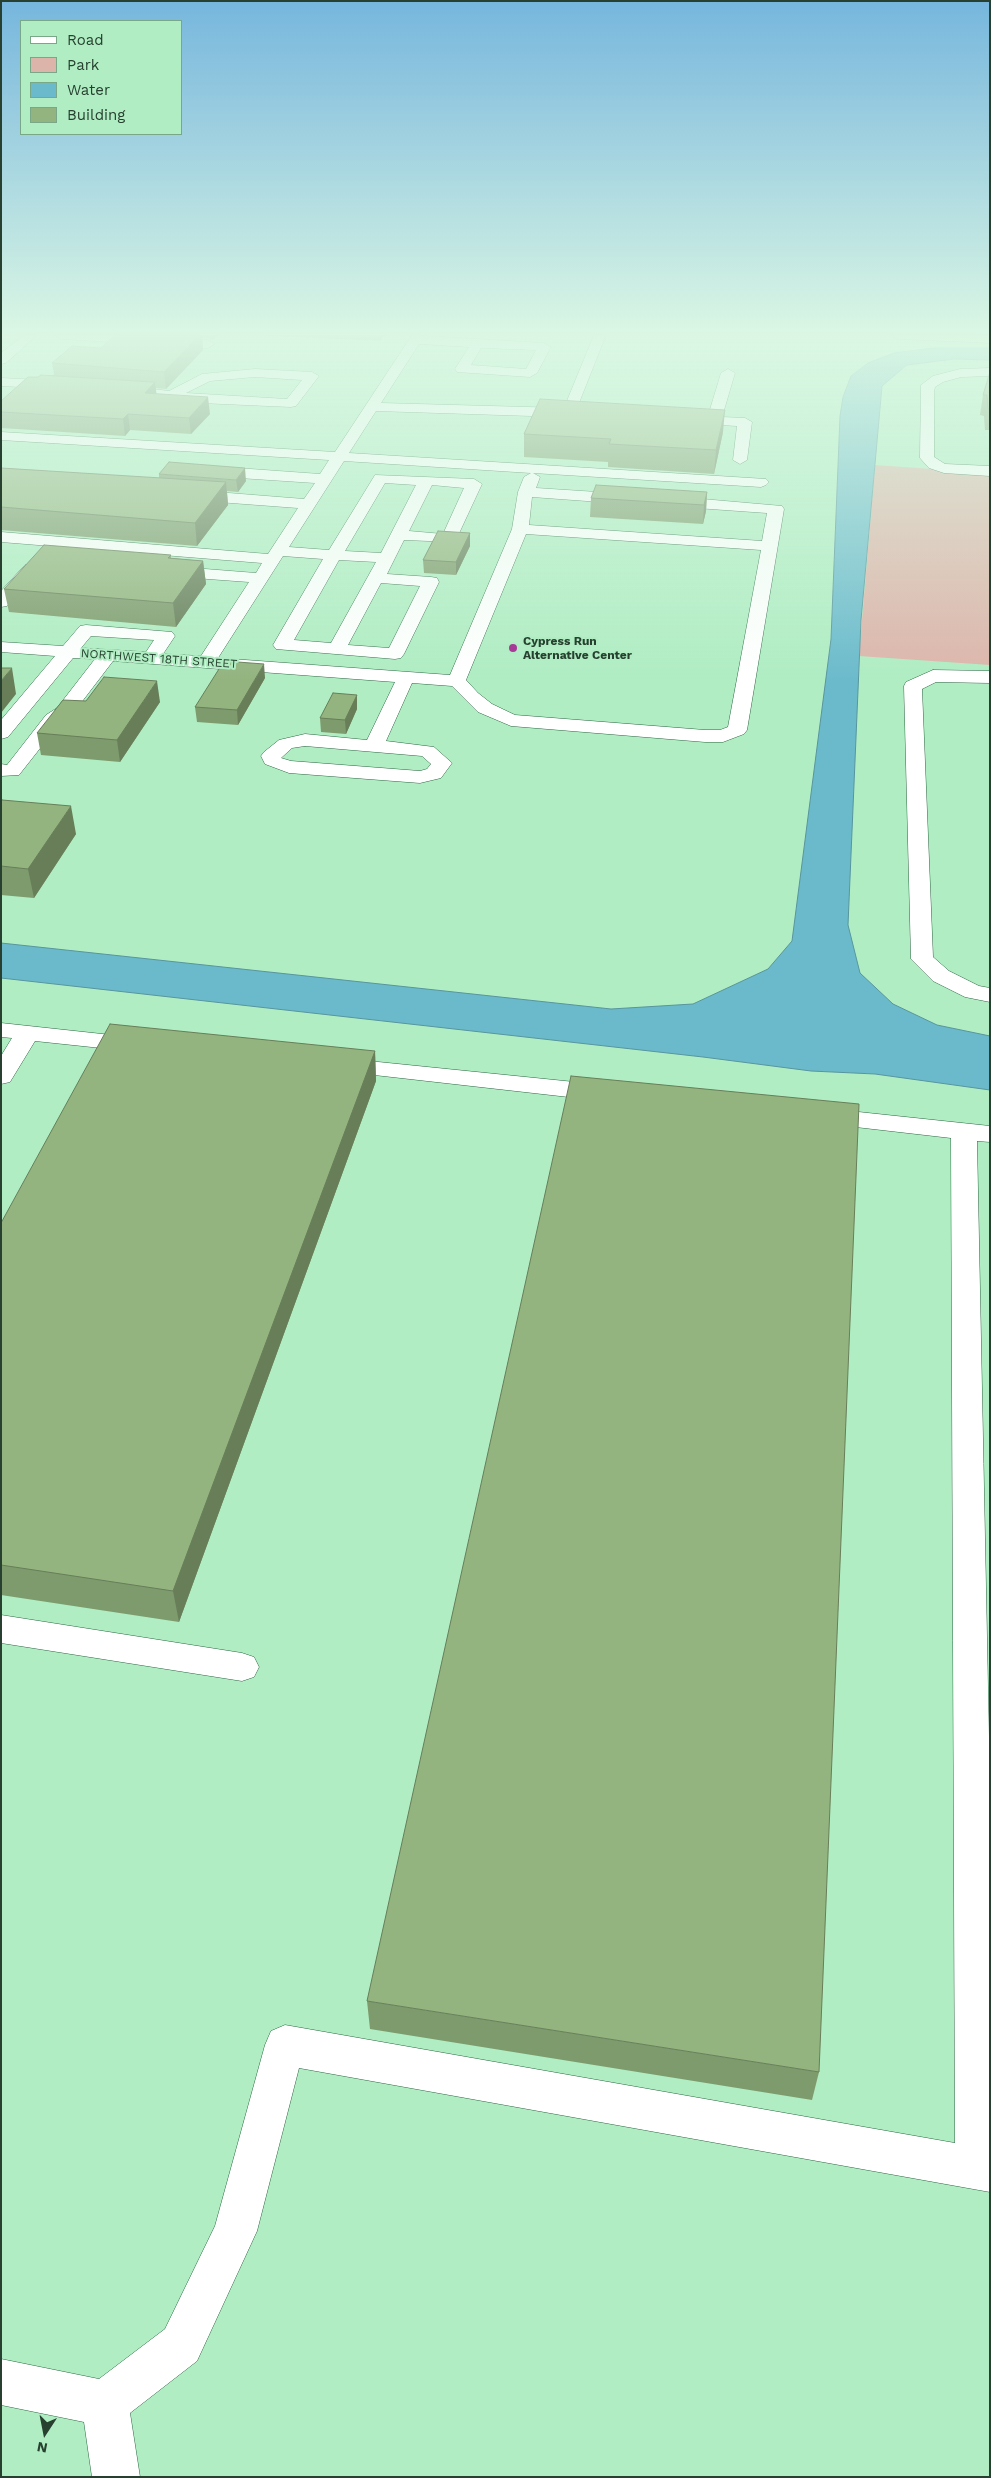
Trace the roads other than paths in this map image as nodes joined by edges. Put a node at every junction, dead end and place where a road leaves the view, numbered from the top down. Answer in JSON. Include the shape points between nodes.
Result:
{"nodes":[{"id":1,"x":231,"y":451,"type":"edge"},
{"id":2,"x":343,"y":451,"type":"edge"},
{"id":3,"x":741,"y":451,"type":"edge"},
{"id":4,"x":927,"y":451,"type":"edge"},
{"id":5,"x":339,"y":457,"type":"junction"},
{"id":6,"x":740,"y":460,"type":"dead end"},
{"id":7,"x":536,"y":469,"type":"junction"},
{"id":8,"x":192,"y":470,"type":"edge"},
{"id":9,"x":990,"y":471,"type":"edge"},
{"id":10,"x":325,"y":479,"type":"junction"},
{"id":11,"x":426,"y":481,"type":"junction"},
{"id":12,"x":761,"y":482,"type":"dead end"},
{"id":13,"x":526,"y":492,"type":"junction"},
{"id":14,"x":180,"y":494,"type":"edge"},
{"id":15,"x":309,"y":504,"type":"junction"},
{"id":16,"x":520,"y":529,"type":"junction"},
{"id":17,"x":398,"y":535,"type":"junction"},
{"id":18,"x":1,"y":537,"type":"edge"},
{"id":19,"x":769,"y":546,"type":"junction"},
{"id":20,"x":276,"y":555,"type":"junction"},
{"id":21,"x":334,"y":555,"type":"junction"},
{"id":22,"x":387,"y":558,"type":"junction"},
{"id":23,"x":48,"y":562,"type":"edge"},
{"id":24,"x":154,"y":570,"type":"edge"},
{"id":25,"x":260,"y":578,"type":"junction"},
{"id":26,"x":376,"y":578,"type":"junction"},
{"id":27,"x":1,"y":602,"type":"edge"},
{"id":28,"x":1,"y":647,"type":"edge"},
{"id":29,"x":337,"y":649,"type":"junction"},
{"id":30,"x":68,"y":652,"type":"junction"},
{"id":31,"x":108,"y":655,"type":"junction"},
{"id":32,"x":151,"y":658,"type":"junction"},
{"id":33,"x":206,"y":662,"type":"junction"},
{"id":34,"x":406,"y":677,"type":"junction"},
{"id":35,"x":990,"y":677,"type":"edge"},
{"id":36,"x":457,"y":681,"type":"junction"},
{"id":37,"x":1,"y":733,"type":"edge"},
{"id":38,"x":374,"y":746,"type":"junction"},
{"id":39,"x":1,"y":770,"type":"edge"},
{"id":40,"x":990,"y":995,"type":"edge"},
{"id":41,"x":1,"y":1030,"type":"edge"},
{"id":42,"x":27,"y":1034,"type":"junction"},
{"id":43,"x":166,"y":1048,"type":"edge"},
{"id":44,"x":314,"y":1062,"type":"edge"},
{"id":45,"x":1,"y":1078,"type":"edge"},
{"id":46,"x":632,"y":1096,"type":"edge"},
{"id":47,"x":798,"y":1114,"type":"edge"},
{"id":48,"x":977,"y":1133,"type":"edge"},
{"id":49,"x":1,"y":1629,"type":"edge"},
{"id":50,"x":242,"y":1667,"type":"dead end"},
{"id":51,"x":983,"y":2170,"type":"edge"},
{"id":52,"x":1,"y":2382,"type":"edge"},
{"id":53,"x":105,"y":2403,"type":"junction"},
{"id":54,"x":116,"y":2477,"type":"edge"}],
"edges":[{"from":1,"to":5,"type":"street"},
{"from":2,"to":5,"type":"street"},
{"from":3,"to":6,"type":"street"},
{"from":4,"to":9,"type":"street","via":[[927,458],[934,465]]},
{"from":5,"to":7,"type":"street"},
{"from":5,"to":10,"type":"street"},
{"from":7,"to":12,"type":"street"},
{"from":7,"to":13,"type":"street"},
{"from":8,"to":10,"type":"street"},
{"from":10,"to":15,"type":"street"},
{"from":11,"to":17,"type":"street"},
{"from":11,"to":17,"type":"street","via":[[474,484],[449,539]]},
{"from":11,"to":21,"type":"street","via":[[380,478]]},
{"from":13,"to":16,"type":"street"},
{"from":13,"to":19,"type":"street","via":[[776,509]]},
{"from":14,"to":15,"type":"street"},
{"from":15,"to":20,"type":"street"},
{"from":16,"to":19,"type":"street"},
{"from":16,"to":36,"type":"street"},
{"from":17,"to":22,"type":"street"},
{"from":18,"to":20,"type":"street"},
{"from":19,"to":36,"type":"street","via":[[738,727],[731,734],[705,736],[511,720],[485,708]]},
{"from":20,"to":21,"type":"street"},
{"from":20,"to":25,"type":"street"},
{"from":21,"to":22,"type":"street"},
{"from":21,"to":29,"type":"street","via":[[282,645]]},
{"from":22,"to":26,"type":"street"},
{"from":23,"to":27,"type":"street","via":[[38,561]]},
{"from":24,"to":25,"type":"street"},
{"from":25,"to":33,"type":"street"},
{"from":26,"to":29,"type":"street"},
{"from":26,"to":29,"type":"street","via":[[430,582],[395,654]]},
{"from":28,"to":30,"type":"street","name":"NORTHWEST 18TH STREET"},
{"from":30,"to":31,"type":"street","name":"NORTHWEST 18TH STREET"},
{"from":30,"to":32,"type":"street","via":[[86,630],[166,636]]},
{"from":30,"to":37,"type":"street"},
{"from":31,"to":32,"type":"street","name":"NORTHWEST 18TH STREET"},
{"from":31,"to":39,"type":"street","via":[[12,771]]},
{"from":32,"to":33,"type":"street","name":"NORTHWEST 18TH STREET"},
{"from":33,"to":34,"type":"street","name":"NORTHWEST 18TH STREET"},
{"from":34,"to":36,"type":"street","name":"NORTHWEST 18TH STREET"},
{"from":34,"to":38,"type":"street"},
{"from":35,"to":40,"type":"street","via":[[933,676],[913,686],[922,959],[941,976],[973,992]]},
{"from":38,"to":38,"type":"street","via":[[305,740],[286,744],[271,756],[276,763],[289,767],[420,777],[434,774],[442,763],[427,751]]},
{"from":41,"to":42,"type":"street"},
{"from":42,"to":43,"type":"street"},
{"from":42,"to":45,"type":"street"},
{"from":44,"to":46,"type":"street"},
{"from":47,"to":48,"type":"street"},
{"from":48,"to":51,"type":"street"},
{"from":49,"to":50,"type":"street"},
{"from":51,"to":53,"type":"street","via":[[285,2045],[236,2231],[181,2345]]},
{"from":52,"to":53,"type":"street"},
{"from":53,"to":54,"type":"street"}]}
